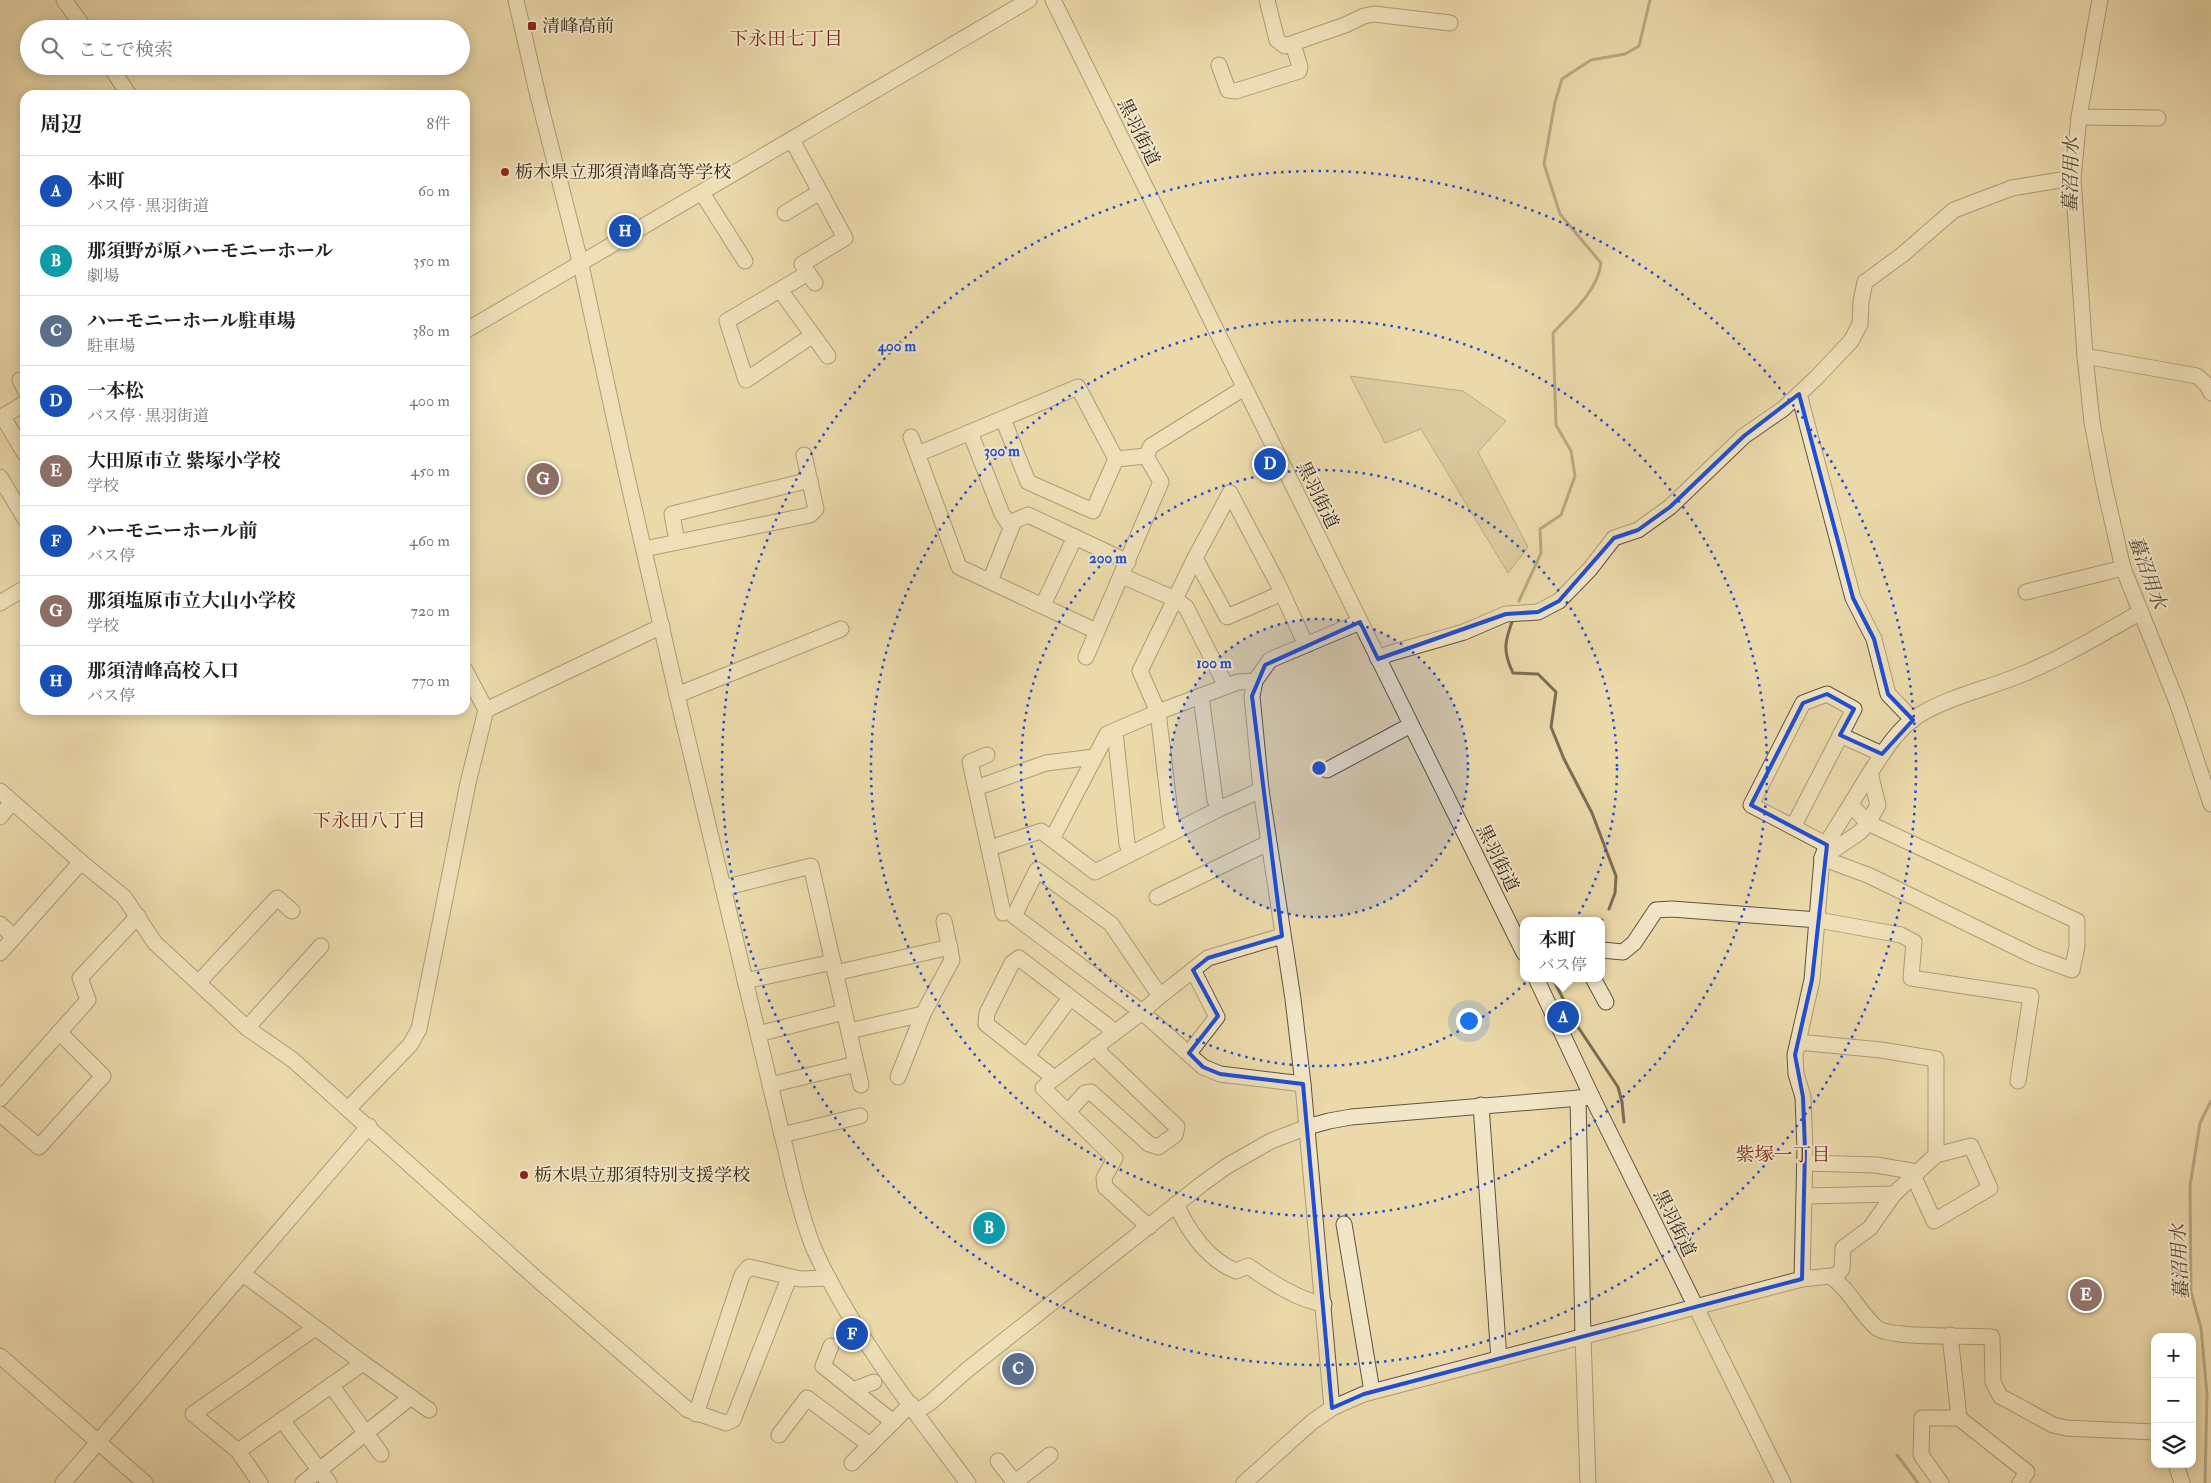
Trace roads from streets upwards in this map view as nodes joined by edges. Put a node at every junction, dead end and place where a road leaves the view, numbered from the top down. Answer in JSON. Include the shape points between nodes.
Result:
{"nodes":[{"id":1,"x":64,"y":0,"type":"edge"},
{"id":2,"x":516,"y":0,"type":"edge"},
{"id":3,"x":1029,"y":0,"type":"edge"},
{"id":4,"x":1053,"y":0,"type":"edge"},
{"id":5,"x":1267,"y":0,"type":"edge"},
{"id":6,"x":2100,"y":0,"type":"edge"},
{"id":7,"x":78,"y":20,"type":"edge"},
{"id":8,"x":1450,"y":22,"type":"dead end"},
{"id":9,"x":1293,"y":44,"type":"junction"},
{"id":10,"x":1219,"y":65,"type":"dead end"},
{"id":11,"x":116,"y":75,"type":"edge"},
{"id":12,"x":126,"y":90,"type":"edge"},
{"id":13,"x":2083,"y":117,"type":"junction"},
{"id":14,"x":2158,"y":118,"type":"dead end"},
{"id":15,"x":792,"y":140,"type":"junction"},
{"id":16,"x":2073,"y":178,"type":"junction"},
{"id":17,"x":820,"y":192,"type":"junction"},
{"id":18,"x":702,"y":193,"type":"junction"},
{"id":19,"x":785,"y":213,"type":"dead end"},
{"id":20,"x":744,"y":261,"type":"dead end"},
{"id":21,"x":581,"y":265,"type":"junction"},
{"id":22,"x":780,"y":290,"type":"junction"},
{"id":23,"x":470,"y":328,"type":"edge"},
{"id":24,"x":813,"y":335,"type":"junction"},
{"id":25,"x":828,"y":356,"type":"dead end"},
{"id":26,"x":2085,"y":356,"type":"junction"},
{"id":27,"x":1244,"y":388,"type":"junction"},
{"id":28,"x":2211,"y":393,"type":"edge"},
{"id":29,"x":1799,"y":394,"type":"junction"},
{"id":30,"x":20,"y":406,"type":"edge"},
{"id":31,"x":1,"y":418,"type":"edge"},
{"id":32,"x":1003,"y":418,"type":"junction"},
{"id":33,"x":970,"y":432,"type":"junction"},
{"id":34,"x":911,"y":437,"type":"dead end"},
{"id":35,"x":20,"y":446,"type":"edge"},
{"id":36,"x":918,"y":454,"type":"junction"},
{"id":37,"x":804,"y":455,"type":"dead end"},
{"id":38,"x":1146,"y":456,"type":"junction"},
{"id":39,"x":1116,"y":459,"type":"junction"},
{"id":40,"x":0,"y":477,"type":"edge"},
{"id":41,"x":810,"y":480,"type":"junction"},
{"id":42,"x":20,"y":511,"type":"edge"},
{"id":43,"x":1011,"y":527,"type":"junction"},
{"id":44,"x":1076,"y":537,"type":"junction"},
{"id":45,"x":677,"y":542,"type":"junction"},
{"id":46,"x":644,"y":549,"type":"junction"},
{"id":47,"x":1195,"y":558,"type":"junction"},
{"id":48,"x":1128,"y":562,"type":"junction"},
{"id":49,"x":2123,"y":568,"type":"junction"},
{"id":50,"x":1122,"y":576,"type":"junction"},
{"id":51,"x":990,"y":581,"type":"junction"},
{"id":52,"x":20,"y":591,"type":"edge"},
{"id":53,"x":2026,"y":592,"type":"dead end"},
{"id":54,"x":1282,"y":593,"type":"junction"},
{"id":55,"x":1175,"y":599,"type":"junction"},
{"id":56,"x":1,"y":601,"type":"edge"},
{"id":57,"x":1043,"y":605,"type":"junction"},
{"id":58,"x":2140,"y":613,"type":"junction"},
{"id":59,"x":1360,"y":622,"type":"junction"},
{"id":60,"x":662,"y":626,"type":"junction"},
{"id":61,"x":841,"y":629,"type":"dead end"},
{"id":62,"x":1096,"y":631,"type":"junction"},
{"id":63,"x":1306,"y":645,"type":"junction"},
{"id":64,"x":1086,"y":656,"type":"dead end"},
{"id":65,"x":1378,"y":659,"type":"junction"},
{"id":66,"x":470,"y":680,"type":"edge"},
{"id":67,"x":1255,"y":681,"type":"junction"},
{"id":68,"x":1226,"y":686,"type":"junction"},
{"id":69,"x":677,"y":695,"type":"junction"},
{"id":70,"x":1201,"y":696,"type":"junction"},
{"id":71,"x":486,"y":710,"type":"junction"},
{"id":72,"x":1158,"y":712,"type":"junction"},
{"id":73,"x":1913,"y":720,"type":"junction"},
{"id":74,"x":1411,"y":725,"type":"junction"},
{"id":75,"x":1115,"y":732,"type":"junction"},
{"id":76,"x":1840,"y":735,"type":"junction"},
{"id":77,"x":1882,"y":754,"type":"junction"},
{"id":78,"x":987,"y":755,"type":"dead end"},
{"id":79,"x":1094,"y":757,"type":"junction"},
{"id":80,"x":1327,"y":770,"type":"dead end"},
{"id":81,"x":1870,"y":773,"type":"junction"},
{"id":82,"x":976,"y":788,"type":"junction"},
{"id":83,"x":1261,"y":790,"type":"junction"},
{"id":84,"x":0,"y":791,"type":"edge"},
{"id":85,"x":12,"y":802,"type":"junction"},
{"id":86,"x":2211,"y":804,"type":"edge"},
{"id":87,"x":1851,"y":805,"type":"junction"},
{"id":88,"x":1219,"y":809,"type":"junction"},
{"id":89,"x":0,"y":817,"type":"edge"},
{"id":90,"x":1868,"y":823,"type":"junction"},
{"id":91,"x":1793,"y":827,"type":"junction"},
{"id":92,"x":1174,"y":832,"type":"junction"},
{"id":93,"x":1052,"y":839,"type":"junction"},
{"id":94,"x":1268,"y":843,"type":"junction"},
{"id":95,"x":990,"y":848,"type":"junction"},
{"id":96,"x":1824,"y":851,"type":"junction"},
{"id":97,"x":1131,"y":854,"type":"junction"},
{"id":98,"x":81,"y":862,"type":"junction"},
{"id":99,"x":723,"y":888,"type":"junction"},
{"id":100,"x":1157,"y":896,"type":"dead end"},
{"id":101,"x":292,"y":911,"type":"dead end"},
{"id":102,"x":1003,"y":913,"type":"dead end"},
{"id":103,"x":138,"y":916,"type":"junction"},
{"id":104,"x":1818,"y":920,"type":"junction"},
{"id":105,"x":944,"y":921,"type":"dead end"},
{"id":106,"x":0,"y":924,"type":"edge"},
{"id":107,"x":1282,"y":936,"type":"junction"},
{"id":108,"x":14,"y":937,"type":"junction"},
{"id":109,"x":1520,"y":940,"type":"edge"},
{"id":110,"x":321,"y":946,"type":"dead end"},
{"id":111,"x":950,"y":947,"type":"junction"},
{"id":112,"x":1605,"y":951,"type":"edge"},
{"id":113,"x":0,"y":953,"type":"edge"},
{"id":114,"x":834,"y":968,"type":"junction"},
{"id":115,"x":1193,"y":970,"type":"junction"},
{"id":116,"x":745,"y":981,"type":"junction"},
{"id":117,"x":199,"y":982,"type":"junction"},
{"id":118,"x":1538,"y":982,"type":"edge"},
{"id":119,"x":1595,"y":982,"type":"edge"},
{"id":120,"x":1160,"y":996,"type":"junction"},
{"id":121,"x":1070,"y":998,"type":"junction"},
{"id":122,"x":1606,"y":1002,"type":"dead end"},
{"id":123,"x":844,"y":1012,"type":"junction"},
{"id":124,"x":1142,"y":1012,"type":"junction"},
{"id":125,"x":923,"y":1014,"type":"junction"},
{"id":126,"x":247,"y":1028,"type":"junction"},
{"id":127,"x":849,"y":1031,"type":"junction"},
{"id":128,"x":59,"y":1032,"type":"junction"},
{"id":129,"x":1114,"y":1033,"type":"junction"},
{"id":130,"x":758,"y":1034,"type":"junction"},
{"id":131,"x":1798,"y":1042,"type":"junction"},
{"id":132,"x":1096,"y":1046,"type":"junction"},
{"id":133,"x":1189,"y":1052,"type":"junction"},
{"id":134,"x":1027,"y":1056,"type":"junction"},
{"id":135,"x":856,"y":1064,"type":"junction"},
{"id":136,"x":898,"y":1076,"type":"dead end"},
{"id":137,"x":2018,"y":1081,"type":"dead end"},
{"id":138,"x":1303,"y":1084,"type":"junction"},
{"id":139,"x":770,"y":1085,"type":"junction"},
{"id":140,"x":861,"y":1086,"type":"dead end"},
{"id":141,"x":1044,"y":1087,"type":"junction"},
{"id":142,"x":1585,"y":1097,"type":"junction"},
{"id":143,"x":0,"y":1099,"type":"edge"},
{"id":144,"x":1482,"y":1105,"type":"junction"},
{"id":145,"x":348,"y":1109,"type":"junction"},
{"id":146,"x":1068,"y":1112,"type":"junction"},
{"id":147,"x":0,"y":1114,"type":"edge"},
{"id":148,"x":860,"y":1116,"type":"dead end"},
{"id":149,"x":368,"y":1126,"type":"junction"},
{"id":150,"x":1307,"y":1127,"type":"junction"},
{"id":151,"x":782,"y":1135,"type":"junction"},
{"id":152,"x":1936,"y":1155,"type":"junction"},
{"id":153,"x":1805,"y":1164,"type":"junction"},
{"id":154,"x":1915,"y":1174,"type":"junction"},
{"id":155,"x":1894,"y":1194,"type":"junction"},
{"id":156,"x":1805,"y":1196,"type":"junction"},
{"id":157,"x":1176,"y":1204,"type":"junction"},
{"id":158,"x":1344,"y":1224,"type":"dead end"},
{"id":159,"x":1149,"y":1227,"type":"junction"},
{"id":160,"x":242,"y":1274,"type":"junction"},
{"id":161,"x":789,"y":1278,"type":"junction"},
{"id":162,"x":828,"y":1278,"type":"junction"},
{"id":163,"x":1834,"y":1278,"type":"junction"},
{"id":164,"x":1802,"y":1279,"type":"junction"},
{"id":165,"x":1324,"y":1304,"type":"junction"},
{"id":166,"x":1696,"y":1307,"type":"junction"},
{"id":167,"x":315,"y":1328,"type":"junction"},
{"id":168,"x":1950,"y":1335,"type":"junction"},
{"id":169,"x":1583,"y":1336,"type":"junction"},
{"id":170,"x":831,"y":1346,"type":"dead end"},
{"id":171,"x":0,"y":1356,"type":"edge"},
{"id":172,"x":1499,"y":1359,"type":"junction"},
{"id":173,"x":363,"y":1363,"type":"junction"},
{"id":174,"x":874,"y":1382,"type":"dead end"},
{"id":175,"x":332,"y":1386,"type":"junction"},
{"id":176,"x":853,"y":1390,"type":"junction"},
{"id":177,"x":1372,"y":1392,"type":"junction"},
{"id":178,"x":411,"y":1397,"type":"junction"},
{"id":179,"x":914,"y":1408,"type":"junction"},
{"id":180,"x":1332,"y":1408,"type":"junction"},
{"id":181,"x":429,"y":1410,"type":"dead end"},
{"id":182,"x":696,"y":1414,"type":"junction"},
{"id":183,"x":1959,"y":1418,"type":"junction"},
{"id":184,"x":282,"y":1420,"type":"junction"},
{"id":185,"x":893,"y":1422,"type":"junction"},
{"id":186,"x":2151,"y":1432,"type":"edge"},
{"id":187,"x":365,"y":1433,"type":"junction"},
{"id":188,"x":779,"y":1435,"type":"dead end"},
{"id":189,"x":98,"y":1442,"type":"junction"},
{"id":190,"x":870,"y":1446,"type":"junction"},
{"id":191,"x":238,"y":1451,"type":"junction"},
{"id":192,"x":381,"y":1454,"type":"dead end"},
{"id":193,"x":1050,"y":1455,"type":"dead end"},
{"id":194,"x":998,"y":1461,"type":"dead end"},
{"id":195,"x":852,"y":1463,"type":"dead end"},
{"id":196,"x":2177,"y":1468,"type":"edge"},
{"id":197,"x":319,"y":1470,"type":"junction"},
{"id":198,"x":960,"y":1480,"type":"edge"},
{"id":199,"x":63,"y":1483,"type":"edge"},
{"id":200,"x":145,"y":1483,"type":"edge"},
{"id":201,"x":260,"y":1483,"type":"edge"},
{"id":202,"x":303,"y":1483,"type":"edge"},
{"id":203,"x":329,"y":1483,"type":"edge"},
{"id":204,"x":1015,"y":1483,"type":"edge"},
{"id":205,"x":1244,"y":1483,"type":"edge"},
{"id":206,"x":1588,"y":1483,"type":"edge"},
{"id":207,"x":1783,"y":1483,"type":"edge"},
{"id":208,"x":1941,"y":1483,"type":"edge"},
{"id":209,"x":2020,"y":1483,"type":"edge"},
{"id":210,"x":2182,"y":1483,"type":"edge"}],
"edges":[{"from":1,"to":7,"type":"street"},
{"from":2,"to":21,"type":"street"},
{"from":3,"to":15,"type":"street"},
{"from":4,"to":27,"type":"street","name":"黒羽街道"},
{"from":5,"to":9,"type":"street","via":[[1277,40],[1285,46]]},
{"from":6,"to":13,"type":"street"},
{"from":8,"to":9,"type":"street","via":[[1374,14]]},
{"from":9,"to":10,"type":"street","via":[[1299,71],[1236,91],[1228,90]]},
{"from":11,"to":12,"type":"street"},
{"from":13,"to":14,"type":"street"},
{"from":13,"to":16,"type":"street"},
{"from":15,"to":17,"type":"street"},
{"from":15,"to":18,"type":"street"},
{"from":16,"to":26,"type":"street"},
{"from":16,"to":29,"type":"street","via":[[2012,188],[1954,210],[1902,256],[1865,282],[1860,324],[1851,341]]},
{"from":17,"to":19,"type":"street"},
{"from":17,"to":22,"type":"street","via":[[845,238],[802,264],[812,278]]},
{"from":18,"to":20,"type":"street"},
{"from":18,"to":21,"type":"street"},
{"from":21,"to":23,"type":"street"},
{"from":21,"to":46,"type":"street"},
{"from":22,"to":24,"type":"street"},
{"from":22,"to":24,"type":"street","via":[[727,321],[746,380]]},
{"from":24,"to":25,"type":"street"},
{"from":26,"to":28,"type":"street","via":[[2197,376]]},
{"from":26,"to":49,"type":"street","via":[[2092,422]]},
{"from":27,"to":38,"type":"street","via":[[1151,446]]},
{"from":27,"to":59,"type":"street","name":"黒羽街道"},
{"from":29,"to":65,"type":"street","via":[[1784,409],[1744,436],[1670,507],[1638,530],[1614,538],[1590,569],[1558,601],[1538,612],[1506,614],[1464,632]]},
{"from":29,"to":73,"type":"street","via":[[1853,598],[1874,640],[1888,694]]},
{"from":30,"to":31,"type":"street"},
{"from":31,"to":35,"type":"street"},
{"from":32,"to":33,"type":"street"},
{"from":32,"to":39,"type":"street","via":[[1078,387]]},
{"from":32,"to":39,"type":"street","via":[[1028,482],[1092,511]]},
{"from":33,"to":36,"type":"street"},
{"from":33,"to":43,"type":"street","via":[[1002,514]]},
{"from":34,"to":36,"type":"street"},
{"from":36,"to":51,"type":"street","via":[[959,567]]},
{"from":37,"to":41,"type":"street"},
{"from":38,"to":39,"type":"street"},
{"from":38,"to":48,"type":"street","via":[[1161,482]]},
{"from":40,"to":42,"type":"street"},
{"from":41,"to":45,"type":"street","via":[[672,514]]},
{"from":41,"to":45,"type":"street","via":[[816,509],[810,515]]},
{"from":43,"to":44,"type":"street","via":[[1014,521],[1028,515]]},
{"from":43,"to":51,"type":"street"},
{"from":44,"to":48,"type":"street"},
{"from":44,"to":57,"type":"street"},
{"from":45,"to":46,"type":"street"},
{"from":46,"to":60,"type":"street"},
{"from":47,"to":54,"type":"street","via":[[1227,617]]},
{"from":47,"to":54,"type":"street","via":[[1230,494]]},
{"from":47,"to":55,"type":"street"},
{"from":48,"to":50,"type":"street"},
{"from":49,"to":53,"type":"street"},
{"from":49,"to":58,"type":"street"},
{"from":50,"to":55,"type":"street"},
{"from":50,"to":62,"type":"street"},
{"from":51,"to":57,"type":"street"},
{"from":52,"to":56,"type":"street"},
{"from":54,"to":63,"type":"street"},
{"from":55,"to":68,"type":"street","via":[[1186,607]]},
{"from":55,"to":72,"type":"street","via":[[1140,671]]},
{"from":57,"to":62,"type":"street"},
{"from":58,"to":73,"type":"street","via":[[2076,650],[2019,676],[1964,695]]},
{"from":58,"to":86,"type":"street","via":[[2177,702]]},
{"from":59,"to":63,"type":"street"},
{"from":59,"to":65,"type":"street","name":"黒羽街道"},
{"from":60,"to":69,"type":"street"},
{"from":60,"to":71,"type":"street"},
{"from":61,"to":69,"type":"street"},
{"from":62,"to":64,"type":"street"},
{"from":63,"to":67,"type":"street","via":[[1270,660]]},
{"from":65,"to":74,"type":"street","name":"黒羽街道"},
{"from":66,"to":71,"type":"street"},
{"from":67,"to":68,"type":"street"},
{"from":67,"to":83,"type":"street","via":[[1252,696]]},
{"from":68,"to":70,"type":"street"},
{"from":69,"to":99,"type":"street"},
{"from":70,"to":72,"type":"street"},
{"from":70,"to":88,"type":"street","via":[[1215,800]]},
{"from":71,"to":145,"type":"street","via":[[468,783],[420,1029],[410,1044]]},
{"from":72,"to":75,"type":"street"},
{"from":72,"to":92,"type":"street"},
{"from":73,"to":77,"type":"street"},
{"from":74,"to":80,"type":"street"},
{"from":74,"to":109,"type":"street","name":"黒羽街道"},
{"from":75,"to":79,"type":"street","via":[[1107,734]]},
{"from":75,"to":97,"type":"street","via":[[1127,844]]},
{"from":76,"to":77,"type":"street"},
{"from":76,"to":91,"type":"street"},
{"from":76,"to":91,"type":"street","via":[[1854,709],[1827,694],[1803,703],[1751,805]]},
{"from":77,"to":81,"type":"street"},
{"from":78,"to":82,"type":"street","via":[[970,762]]},
{"from":79,"to":82,"type":"street","via":[[1046,763]]},
{"from":79,"to":93,"type":"street"},
{"from":81,"to":87,"type":"street"},
{"from":81,"to":90,"type":"street","via":[[1878,805]]},
{"from":82,"to":95,"type":"street"},
{"from":83,"to":88,"type":"street"},
{"from":83,"to":94,"type":"street"},
{"from":84,"to":85,"type":"street"},
{"from":85,"to":89,"type":"street"},
{"from":85,"to":98,"type":"street"},
{"from":87,"to":90,"type":"street"},
{"from":87,"to":96,"type":"street"},
{"from":88,"to":92,"type":"street"},
{"from":90,"to":96,"type":"street","via":[[1860,832]]},
{"from":90,"to":96,"type":"street","via":[[2077,921],[2077,948],[2072,970],[2034,956]]},
{"from":91,"to":96,"type":"street"},
{"from":92,"to":97,"type":"street"},
{"from":93,"to":95,"type":"street","via":[[1041,831]]},
{"from":93,"to":97,"type":"street","via":[[1096,872]]},
{"from":94,"to":100,"type":"street"},
{"from":94,"to":107,"type":"street"},
{"from":95,"to":102,"type":"street"},
{"from":96,"to":104,"type":"street"},
{"from":98,"to":103,"type":"street","via":[[124,897]]},
{"from":98,"to":108,"type":"street"},
{"from":99,"to":114,"type":"street","via":[[811,866]]},
{"from":99,"to":116,"type":"street"},
{"from":101,"to":117,"type":"street","via":[[277,898]]},
{"from":103,"to":117,"type":"street","via":[[155,943]]},
{"from":103,"to":128,"type":"street","via":[[80,978],[88,1000]]},
{"from":104,"to":112,"type":"street","via":[[1656,910],[1634,943],[1623,952]]},
{"from":104,"to":131,"type":"street","via":[[1812,980]]},
{"from":104,"to":137,"type":"street","via":[[1901,935],[1914,942],[1911,978],[2031,996]]},
{"from":105,"to":111,"type":"street"},
{"from":106,"to":108,"type":"street"},
{"from":107,"to":115,"type":"street","via":[[1208,958]]},
{"from":107,"to":138,"type":"street"},
{"from":108,"to":113,"type":"street"},
{"from":110,"to":126,"type":"street"},
{"from":111,"to":114,"type":"street"},
{"from":111,"to":125,"type":"street","via":[[952,960]]},
{"from":114,"to":116,"type":"street"},
{"from":114,"to":123,"type":"street"},
{"from":115,"to":120,"type":"street"},
{"from":115,"to":133,"type":"street","via":[[1217,1017]]},
{"from":116,"to":130,"type":"street"},
{"from":117,"to":126,"type":"street"},
{"from":118,"to":142,"type":"street","name":"黒羽街道"},
{"from":119,"to":122,"type":"street"},
{"from":120,"to":124,"type":"street"},
{"from":120,"to":124,"type":"street","via":[[1111,924],[1037,870],[1014,916]]},
{"from":121,"to":129,"type":"street"},
{"from":121,"to":134,"type":"street"},
{"from":121,"to":134,"type":"street","via":[[1019,958],[1012,963],[987,1013],[986,1024]]},
{"from":123,"to":127,"type":"street"},
{"from":123,"to":130,"type":"street"},
{"from":124,"to":129,"type":"street"},
{"from":124,"to":133,"type":"street"},
{"from":125,"to":127,"type":"street"},
{"from":125,"to":136,"type":"street"},
{"from":126,"to":145,"type":"street","via":[[293,1060]]},
{"from":127,"to":135,"type":"street"},
{"from":128,"to":143,"type":"street"},
{"from":128,"to":147,"type":"street","via":[[103,1076],[39,1146]]},
{"from":129,"to":132,"type":"street"},
{"from":130,"to":139,"type":"street"},
{"from":131,"to":152,"type":"street","via":[[1936,1059]]},
{"from":131,"to":153,"type":"street","via":[[1796,1074],[1803,1097]]},
{"from":132,"to":141,"type":"street"},
{"from":132,"to":146,"type":"street","via":[[1177,1126],[1175,1135],[1158,1147],[1149,1144],[1091,1092],[1085,1093]]},
{"from":133,"to":138,"type":"street","via":[[1202,1067],[1220,1074]]},
{"from":134,"to":141,"type":"street"},
{"from":135,"to":139,"type":"street"},
{"from":135,"to":140,"type":"street"},
{"from":138,"to":150,"type":"street"},
{"from":139,"to":151,"type":"street"},
{"from":141,"to":146,"type":"street"},
{"from":142,"to":144,"type":"street"},
{"from":142,"to":166,"type":"street","name":"黒羽街道"},
{"from":142,"to":169,"type":"street"},
{"from":144,"to":150,"type":"street","via":[[1351,1117]]},
{"from":144,"to":172,"type":"street"},
{"from":145,"to":149,"type":"street"},
{"from":146,"to":159,"type":"street","via":[[1115,1158],[1104,1178],[1105,1187]]},
{"from":148,"to":151,"type":"street"},
{"from":149,"to":160,"type":"street"},
{"from":149,"to":182,"type":"street","via":[[539,1281]]},
{"from":150,"to":157,"type":"street","via":[[1250,1152]]},
{"from":150,"to":165,"type":"street"},
{"from":151,"to":162,"type":"street","via":[[813,1248]]},
{"from":152,"to":154,"type":"street"},
{"from":152,"to":154,"type":"street","via":[[1971,1146],[1990,1188],[1934,1221]]},
{"from":153,"to":154,"type":"street","via":[[1876,1165]]},
{"from":153,"to":156,"type":"street"},
{"from":154,"to":155,"type":"street"},
{"from":155,"to":156,"type":"street"},
{"from":155,"to":163,"type":"street","via":[[1870,1228],[1844,1248],[1842,1269]]},
{"from":156,"to":164,"type":"street"},
{"from":157,"to":159,"type":"street"},
{"from":157,"to":165,"type":"street","via":[[1186,1226],[1209,1253],[1227,1267],[1236,1271],[1248,1266],[1306,1299]]},
{"from":158,"to":177,"type":"street"},
{"from":159,"to":179,"type":"street","via":[[931,1402]]},
{"from":160,"to":167,"type":"street"},
{"from":160,"to":189,"type":"street"},
{"from":161,"to":162,"type":"street"},
{"from":161,"to":182,"type":"street","via":[[733,1420],[726,1423]]},
{"from":161,"to":182,"type":"street","via":[[749,1267],[742,1275]]},
{"from":162,"to":179,"type":"street","via":[[856,1325]]},
{"from":163,"to":164,"type":"street"},
{"from":163,"to":168,"type":"street","via":[[1877,1329],[1894,1334]]},
{"from":164,"to":166,"type":"street"},
{"from":165,"to":180,"type":"street"},
{"from":166,"to":169,"type":"street"},
{"from":166,"to":207,"type":"street","name":"黒羽街道"},
{"from":167,"to":173,"type":"street"},
{"from":167,"to":191,"type":"street","via":[[193,1414]]},
{"from":168,"to":183,"type":"street"},
{"from":168,"to":186,"type":"street","via":[[1992,1337],[1993,1382],[2000,1396],[2053,1425]]},
{"from":169,"to":172,"type":"street"},
{"from":169,"to":206,"type":"street"},
{"from":170,"to":176,"type":"street","via":[[822,1366]]},
{"from":171,"to":189,"type":"street"},
{"from":172,"to":177,"type":"street"},
{"from":173,"to":175,"type":"street"},
{"from":173,"to":178,"type":"street"},
{"from":174,"to":176,"type":"street"},
{"from":175,"to":184,"type":"street"},
{"from":175,"to":187,"type":"street"},
{"from":176,"to":185,"type":"street"},
{"from":177,"to":180,"type":"street"},
{"from":178,"to":181,"type":"street"},
{"from":178,"to":187,"type":"street"},
{"from":179,"to":185,"type":"street"},
{"from":179,"to":198,"type":"street"},
{"from":180,"to":205,"type":"street"},
{"from":183,"to":208,"type":"street","via":[[1922,1418],[1921,1455]]},
{"from":183,"to":209,"type":"street","via":[[2027,1472]]},
{"from":184,"to":191,"type":"street"},
{"from":184,"to":197,"type":"street"},
{"from":185,"to":190,"type":"street"},
{"from":187,"to":192,"type":"street"},
{"from":187,"to":197,"type":"street"},
{"from":188,"to":190,"type":"street","via":[[807,1398]]},
{"from":189,"to":199,"type":"street"},
{"from":189,"to":200,"type":"street"},
{"from":190,"to":195,"type":"street"},
{"from":191,"to":201,"type":"street"},
{"from":193,"to":204,"type":"street"},
{"from":194,"to":204,"type":"street"},
{"from":196,"to":210,"type":"street"},
{"from":197,"to":202,"type":"street"},
{"from":197,"to":203,"type":"street"}]}
